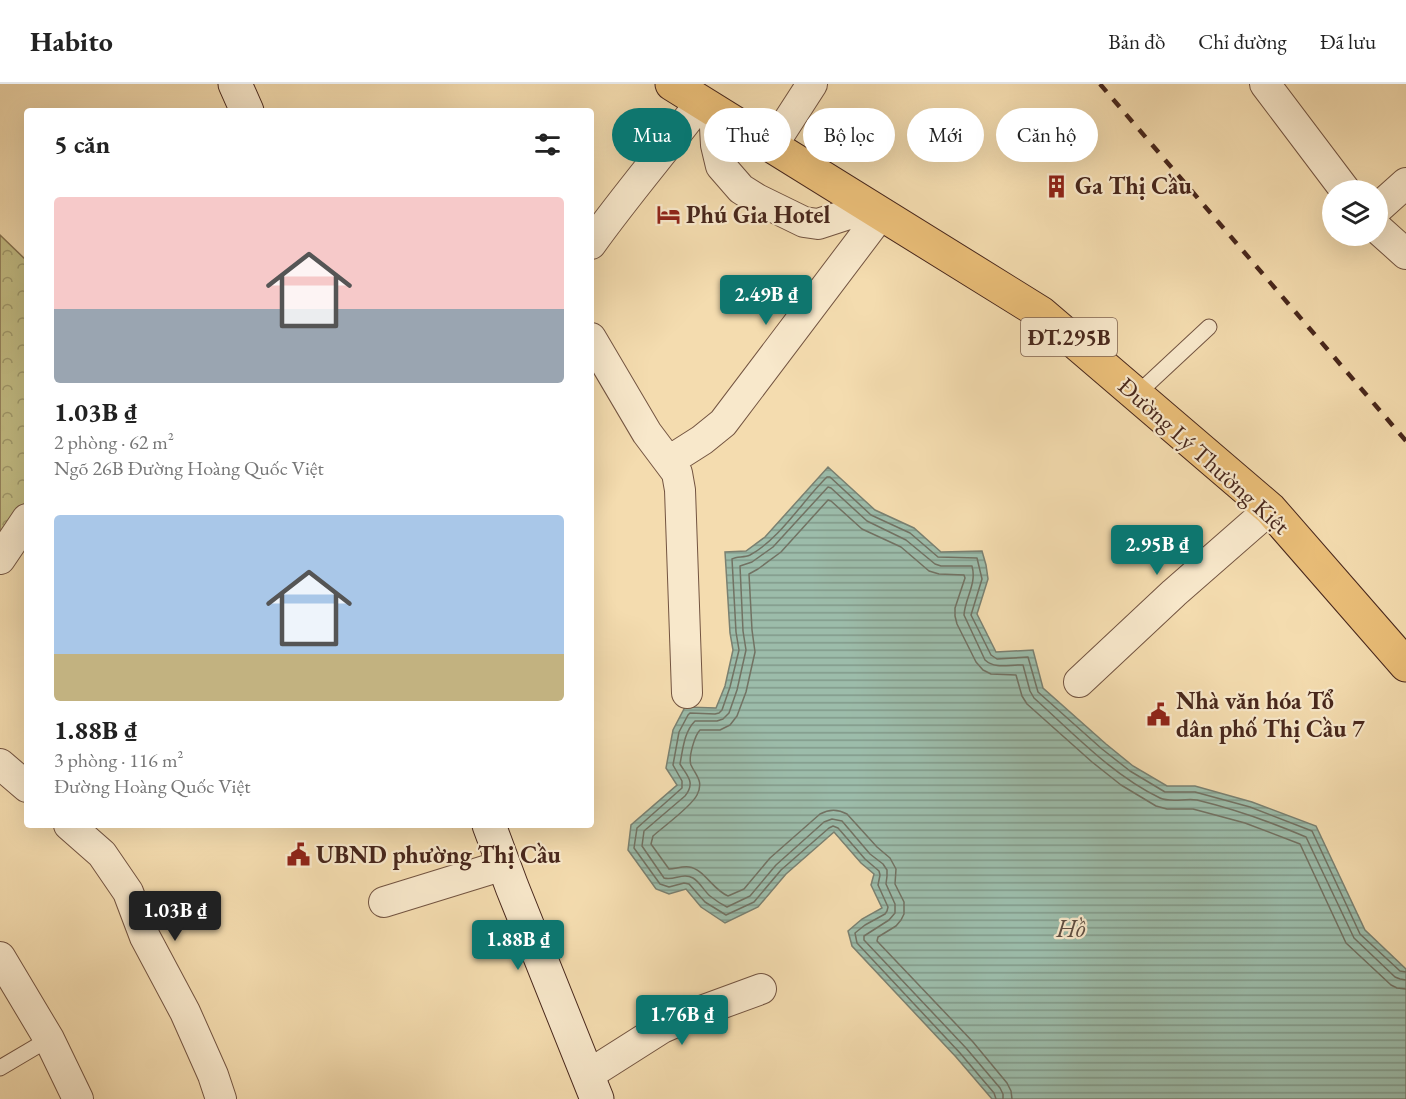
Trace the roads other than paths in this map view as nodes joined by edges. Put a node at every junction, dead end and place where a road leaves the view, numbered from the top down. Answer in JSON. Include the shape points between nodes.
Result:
{"nodes":[{"id":1,"x":235,"y":84,"type":"edge"},
{"id":2,"x":672,"y":84,"type":"edge"},
{"id":3,"x":812,"y":84,"type":"edge"},
{"id":4,"x":1264,"y":84,"type":"edge"},
{"id":5,"x":707,"y":106,"type":"junction"},
{"id":6,"x":246,"y":108,"type":"edge"},
{"id":7,"x":710,"y":108,"type":"edge"},
{"id":8,"x":791,"y":117,"type":"edge"},
{"id":9,"x":791,"y":158,"type":"edge"},
{"id":10,"x":1337,"y":180,"type":"edge"},
{"id":11,"x":1406,"y":183,"type":"edge"},
{"id":12,"x":1388,"y":199,"type":"edge"},
{"id":13,"x":876,"y":211,"type":"junction"},
{"id":14,"x":1388,"y":238,"type":"edge"},
{"id":15,"x":594,"y":240,"type":"edge"},
{"id":16,"x":1406,"y":254,"type":"edge"},
{"id":17,"x":1209,"y":327,"type":"dead end"},
{"id":18,"x":594,"y":343,"type":"edge"},
{"id":19,"x":1136,"y":395,"type":"junction"},
{"id":20,"x":669,"y":461,"type":"junction"},
{"id":21,"x":1270,"y":509,"type":"junction"},
{"id":22,"x":24,"y":523,"type":"edge"},
{"id":23,"x":0,"y":559,"type":"edge"},
{"id":24,"x":1406,"y":665,"type":"edge"},
{"id":25,"x":1079,"y":682,"type":"dead end"},
{"id":26,"x":687,"y":693,"type":"dead end"},
{"id":27,"x":0,"y":764,"type":"edge"},
{"id":28,"x":24,"y":784,"type":"edge"},
{"id":29,"x":72,"y":828,"type":"edge"},
{"id":30,"x":490,"y":828,"type":"edge"},
{"id":31,"x":504,"y":865,"type":"junction"},
{"id":32,"x":384,"y":902,"type":"dead end"},
{"id":33,"x":4,"y":970,"type":"edge"},
{"id":34,"x":761,"y":989,"type":"dead end"},
{"id":35,"x":49,"y":1039,"type":"junction"},
{"id":36,"x":0,"y":1068,"type":"edge"},
{"id":37,"x":593,"y":1087,"type":"edge"},
{"id":38,"x":78,"y":1099,"type":"edge"},
{"id":39,"x":221,"y":1099,"type":"edge"}],
"edges":[{"from":1,"to":6,"type":"main road"},
{"from":2,"to":5,"type":"main road","name":"Đường Lý Thường Kiệt","number":"ĐT.295B"},
{"from":3,"to":8,"type":"street"},
{"from":4,"to":10,"type":"street"},
{"from":5,"to":7,"type":"main road","name":"Đường Lý Thường Kiệt","number":"ĐT.295B"},
{"from":5,"to":13,"type":"street","via":[[721,166],[741,189],[757,199],[804,222],[818,224]]},
{"from":5,"to":15,"type":"street","via":[[664,152]]},
{"from":9,"to":13,"type":"main road","name":"Đường Lý Thường Kiệt","number":"ĐT.295B"},
{"from":11,"to":12,"type":"street"},
{"from":13,"to":19,"type":"main road","name":"Đường Lý Thường Kiệt","number":"ĐT.295B","via":[[1041,314]]},
{"from":13,"to":20,"type":"street","via":[[723,423]]},
{"from":14,"to":16,"type":"street"},
{"from":17,"to":19,"type":"lane"},
{"from":18,"to":20,"type":"street","via":[[647,433]]},
{"from":19,"to":21,"type":"main road","name":"Đường Lý Thường Kiệt","number":"ĐT.295B"},
{"from":20,"to":26,"type":"street","via":[[677,472],[680,490]]},
{"from":21,"to":24,"type":"main road","name":"Đường Lý Thường Kiệt","number":"ĐT.295B"},
{"from":21,"to":25,"type":"street"},
{"from":22,"to":23,"type":"street"},
{"from":27,"to":28,"type":"street"},
{"from":29,"to":39,"type":"street","via":[[102,854],[128,891]]},
{"from":30,"to":31,"type":"main road"},
{"from":31,"to":32,"type":"street"},
{"from":31,"to":37,"type":"main road"},
{"from":33,"to":35,"type":"street"},
{"from":34,"to":37,"type":"street","via":[[662,1028]]},
{"from":35,"to":36,"type":"lane"},
{"from":35,"to":38,"type":"street"}]}
